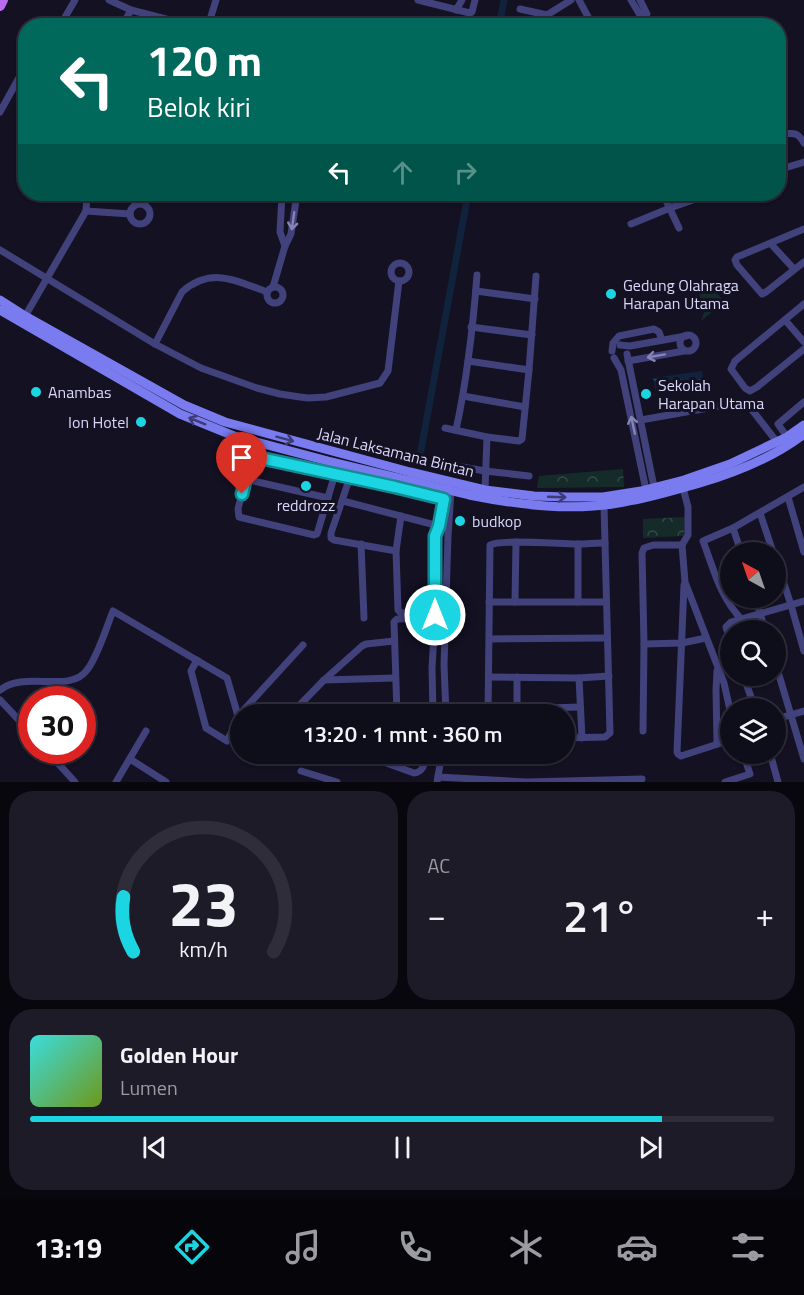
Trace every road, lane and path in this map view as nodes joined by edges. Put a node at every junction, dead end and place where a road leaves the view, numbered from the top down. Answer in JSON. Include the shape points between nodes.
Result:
{"nodes":[{"id":1,"x":3,"y":0,"type":"edge"},
{"id":2,"x":75,"y":0,"type":"edge"},
{"id":3,"x":109,"y":0,"type":"edge"},
{"id":4,"x":216,"y":0,"type":"edge"},
{"id":5,"x":418,"y":0,"type":"edge"},
{"id":6,"x":462,"y":0,"type":"edge"},
{"id":7,"x":475,"y":0,"type":"edge"},
{"id":8,"x":570,"y":0,"type":"edge"},
{"id":9,"x":579,"y":0,"type":"edge"},
{"id":10,"x":631,"y":0,"type":"edge"},
{"id":11,"x":640,"y":0,"type":"edge"},
{"id":12,"x":0,"y":6,"type":"edge"},
{"id":13,"x":520,"y":9,"type":"dead end"},
{"id":14,"x":131,"y":10,"type":"junction"},
{"id":15,"x":456,"y":10,"type":"junction"},
{"id":16,"x":547,"y":15,"type":"junction"},
{"id":17,"x":587,"y":16,"type":"edge"},
{"id":18,"x":65,"y":18,"type":"edge"},
{"id":19,"x":126,"y":18,"type":"edge"},
{"id":20,"x":162,"y":18,"type":"edge"},
{"id":21,"x":210,"y":18,"type":"edge"},
{"id":22,"x":546,"y":18,"type":"edge"},
{"id":23,"x":18,"y":79,"type":"edge"},
{"id":24,"x":0,"y":111,"type":"edge"},
{"id":25,"x":786,"y":133,"type":"edge"},
{"id":26,"x":804,"y":143,"type":"edge"},
{"id":27,"x":804,"y":162,"type":"edge"},
{"id":28,"x":786,"y":168,"type":"edge"},
{"id":29,"x":87,"y":201,"type":"edge"},
{"id":30,"x":282,"y":201,"type":"edge"},
{"id":31,"x":296,"y":201,"type":"edge"},
{"id":32,"x":666,"y":201,"type":"edge"},
{"id":33,"x":690,"y":201,"type":"edge"},
{"id":34,"x":670,"y":208,"type":"junction"},
{"id":35,"x":86,"y":211,"type":"junction"},
{"id":36,"x":130,"y":214,"type":"dead end"},
{"id":37,"x":631,"y":224,"type":"dead end"},
{"id":38,"x":679,"y":228,"type":"dead end"},
{"id":39,"x":802,"y":232,"type":"edge"},
{"id":40,"x":771,"y":244,"type":"junction"},
{"id":41,"x":285,"y":246,"type":"junction"},
{"id":42,"x":0,"y":250,"type":"edge"},
{"id":43,"x":804,"y":262,"type":"edge"},
{"id":44,"x":794,"y":269,"type":"junction"},
{"id":45,"x":477,"y":275,"type":"dead end"},
{"id":46,"x":536,"y":276,"type":"dead end"},
{"id":47,"x":47,"y":279,"type":"junction"},
{"id":48,"x":399,"y":281,"type":"dead end"},
{"id":49,"x":476,"y":291,"type":"junction"},
{"id":50,"x":535,"y":299,"type":"junction"},
{"id":51,"x":0,"y":300,"type":"edge"},
{"id":52,"x":804,"y":304,"type":"edge"},
{"id":53,"x":0,"y":310,"type":"edge"},
{"id":54,"x":23,"y":319,"type":"junction"},
{"id":55,"x":784,"y":320,"type":"junction"},
{"id":56,"x":471,"y":327,"type":"junction"},
{"id":57,"x":532,"y":335,"type":"junction"},
{"id":58,"x":686,"y":336,"type":"junction"},
{"id":59,"x":662,"y":340,"type":"junction"},
{"id":60,"x":804,"y":342,"type":"edge"},
{"id":61,"x":155,"y":344,"type":"junction"},
{"id":62,"x":620,"y":345,"type":"junction"},
{"id":63,"x":804,"y":349,"type":"edge"},
{"id":64,"x":684,"y":351,"type":"junction"},
{"id":65,"x":613,"y":354,"type":"junction"},
{"id":66,"x":628,"y":358,"type":"junction"},
{"id":67,"x":468,"y":361,"type":"junction"},
{"id":68,"x":529,"y":370,"type":"junction"},
{"id":69,"x":463,"y":396,"type":"junction"},
{"id":70,"x":804,"y":402,"type":"edge"},
{"id":71,"x":525,"y":407,"type":"junction"},
{"id":72,"x":641,"y":420,"type":"junction"},
{"id":73,"x":804,"y":425,"type":"edge"},
{"id":74,"x":445,"y":428,"type":"dead end"},
{"id":75,"x":456,"y":430,"type":"junction"},
{"id":76,"x":488,"y":437,"type":"junction"},
{"id":77,"x":787,"y":437,"type":"junction"},
{"id":78,"x":803,"y":438,"type":"edge"},
{"id":79,"x":255,"y":442,"type":"junction"},
{"id":80,"x":777,"y":442,"type":"junction"},
{"id":81,"x":251,"y":456,"type":"junction"},
{"id":82,"x":440,"y":463,"type":"dead end"},
{"id":83,"x":732,"y":468,"type":"junction"},
{"id":84,"x":485,"y":471,"type":"junction"},
{"id":85,"x":335,"y":474,"type":"junction"},
{"id":86,"x":529,"y":476,"type":"dead end"},
{"id":87,"x":350,"y":477,"type":"junction"},
{"id":88,"x":245,"y":479,"type":"junction"},
{"id":89,"x":396,"y":482,"type":"junction"},
{"id":90,"x":804,"y":487,"type":"edge"},
{"id":91,"x":650,"y":488,"type":"junction"},
{"id":92,"x":683,"y":488,"type":"junction"},
{"id":93,"x":485,"y":490,"type":"junction"},
{"id":94,"x":447,"y":494,"type":"junction"},
{"id":95,"x":789,"y":497,"type":"junction"},
{"id":96,"x":327,"y":498,"type":"junction"},
{"id":97,"x":342,"y":501,"type":"junction"},
{"id":98,"x":604,"y":505,"type":"junction"},
{"id":99,"x":760,"y":513,"type":"junction"},
{"id":100,"x":401,"y":516,"type":"junction"},
{"id":101,"x":439,"y":526,"type":"junction"},
{"id":102,"x":733,"y":528,"type":"junction"},
{"id":103,"x":516,"y":542,"type":"junction"},
{"id":104,"x":738,"y":542,"type":"edge"},
{"id":105,"x":770,"y":542,"type":"edge"},
{"id":106,"x":605,"y":543,"type":"junction"},
{"id":107,"x":361,"y":544,"type":"junction"},
{"id":108,"x":578,"y":544,"type":"junction"},
{"id":109,"x":682,"y":545,"type":"junction"},
{"id":110,"x":396,"y":551,"type":"junction"},
{"id":111,"x":804,"y":552,"type":"edge"},
{"id":112,"x":685,"y":582,"type":"junction"},
{"id":113,"x":786,"y":590,"type":"edge"},
{"id":114,"x":804,"y":601,"type":"edge"},
{"id":115,"x":489,"y":602,"type":"junction"},
{"id":116,"x":514,"y":602,"type":"junction"},
{"id":117,"x":579,"y":602,"type":"junction"},
{"id":118,"x":606,"y":602,"type":"junction"},
{"id":119,"x":791,"y":605,"type":"junction"},
{"id":120,"x":758,"y":608,"type":"edge"},
{"id":121,"x":435,"y":615,"type":"junction"},
{"id":122,"x":760,"y":615,"type":"junction"},
{"id":123,"x":364,"y":618,"type":"dead end"},
{"id":124,"x":742,"y":620,"type":"joint"},
{"id":125,"x":762,"y":620,"type":"edge"},
{"id":126,"x":607,"y":638,"type":"junction"},
{"id":127,"x":706,"y":638,"type":"junction"},
{"id":128,"x":490,"y":639,"type":"junction"},
{"id":129,"x":394,"y":641,"type":"junction"},
{"id":130,"x":682,"y":643,"type":"junction"},
{"id":131,"x":644,"y":644,"type":"junction"},
{"id":132,"x":303,"y":645,"type":"dead end"},
{"id":133,"x":804,"y":651,"type":"edge"},
{"id":134,"x":197,"y":660,"type":"junction"},
{"id":135,"x":718,"y":669,"type":"junction"},
{"id":136,"x":609,"y":676,"type":"junction"},
{"id":137,"x":489,"y":677,"type":"junction"},
{"id":138,"x":516,"y":677,"type":"junction"},
{"id":139,"x":395,"y":678,"type":"junction"},
{"id":140,"x":579,"y":678,"type":"junction"},
{"id":141,"x":324,"y":680,"type":"junction"},
{"id":142,"x":782,"y":686,"type":"edge"},
{"id":143,"x":0,"y":690,"type":"edge"},
{"id":144,"x":727,"y":698,"type":"edge"},
{"id":145,"x":0,"y":700,"type":"edge"},
{"id":146,"x":236,"y":704,"type":"edge"},
{"id":147,"x":250,"y":704,"type":"edge"},
{"id":148,"x":301,"y":704,"type":"edge"},
{"id":149,"x":396,"y":704,"type":"edge"},
{"id":150,"x":433,"y":704,"type":"edge"},
{"id":151,"x":446,"y":704,"type":"edge"},
{"id":152,"x":488,"y":704,"type":"edge"},
{"id":153,"x":517,"y":704,"type":"edge"},
{"id":154,"x":575,"y":707,"type":"edge"},
{"id":155,"x":580,"y":707,"type":"junction"},
{"id":156,"x":804,"y":711,"type":"edge"},
{"id":157,"x":791,"y":715,"type":"junction"},
{"id":158,"x":786,"y":716,"type":"edge"},
{"id":159,"x":18,"y":719,"type":"edge"},
{"id":160,"x":146,"y":731,"type":"dead end"},
{"id":161,"x":644,"y":731,"type":"dead end"},
{"id":162,"x":230,"y":735,"type":"edge"},
{"id":163,"x":575,"y":738,"type":"edge"},
{"id":164,"x":582,"y":738,"type":"junction"},
{"id":165,"x":720,"y":743,"type":"edge"},
{"id":166,"x":717,"y":744,"type":"junction"},
{"id":167,"x":130,"y":759,"type":"junction"},
{"id":168,"x":804,"y":759,"type":"edge"},
{"id":169,"x":59,"y":764,"type":"edge"},
{"id":170,"x":392,"y":764,"type":"edge"},
{"id":171,"x":424,"y":764,"type":"edge"},
{"id":172,"x":440,"y":764,"type":"edge"},
{"id":173,"x":747,"y":764,"type":"edge"},
{"id":174,"x":773,"y":764,"type":"edge"},
{"id":175,"x":301,"y":771,"type":"dead end"},
{"id":176,"x":438,"y":779,"type":"edge"},
{"id":177,"x":642,"y":779,"type":"dead end"},
{"id":178,"x":75,"y":782,"type":"edge"},
{"id":179,"x":116,"y":782,"type":"edge"},
{"id":180,"x":166,"y":782,"type":"edge"},
{"id":181,"x":337,"y":782,"type":"edge"},
{"id":182,"x":725,"y":782,"type":"edge"},
{"id":183,"x":778,"y":782,"type":"edge"}],
"edges":[{"from":1,"to":12,"type":"main road"},
{"from":2,"to":18,"type":"street"},
{"from":3,"to":14,"type":"street"},
{"from":4,"to":21,"type":"street"},
{"from":5,"to":15,"type":"street"},
{"from":6,"to":15,"type":"street"},
{"from":7,"to":15,"type":"street","via":[[470,14]]},
{"from":8,"to":16,"type":"street"},
{"from":9,"to":17,"type":"street"},
{"from":10,"to":11,"type":"street","via":[[640,15],[645,16]]},
{"from":13,"to":16,"type":"street"},
{"from":14,"to":19,"type":"street"},
{"from":14,"to":20,"type":"street"},
{"from":16,"to":22,"type":"street"},
{"from":23,"to":24,"type":"street"},
{"from":25,"to":26,"type":"street","via":[[796,133]]},
{"from":27,"to":28,"type":"street"},
{"from":29,"to":35,"type":"street"},
{"from":30,"to":41,"type":"street","via":[[280,232]]},
{"from":31,"to":41,"type":"street","one_way":true},
{"from":32,"to":34,"type":"street"},
{"from":33,"to":34,"type":"street"},
{"from":34,"to":37,"type":"street"},
{"from":34,"to":38,"type":"street"},
{"from":35,"to":36,"type":"street"},
{"from":35,"to":47,"type":"street"},
{"from":39,"to":40,"type":"street"},
{"from":40,"to":44,"type":"street"},
{"from":40,"to":44,"type":"street","via":[[735,260],[760,292],[766,292]]},
{"from":41,"to":61,"type":"street","via":[[270,290],[222,277],[189,286]]},
{"from":42,"to":47,"type":"street"},
{"from":43,"to":44,"type":"street"},
{"from":45,"to":49,"type":"street"},
{"from":46,"to":50,"type":"street"},
{"from":47,"to":54,"type":"street"},
{"from":47,"to":61,"type":"street"},
{"from":48,"to":61,"type":"street","via":[[388,371],[380,383],[372,386],[326,397],[280,394],[201,368]]},
{"from":49,"to":50,"type":"street"},
{"from":49,"to":56,"type":"street"},
{"from":50,"to":57,"type":"street"},
{"from":51,"to":54,"type":"main road","name":"Jalan Laksamana Bintan"},
{"from":52,"to":55,"type":"street"},
{"from":53,"to":54,"type":"main road","name":"Jalan Laksamana Bintan"},
{"from":79,"to":54,"type":"main road","name":"Jalan Laksamana Bintan","one_way":true,"via":[[180,414]]},
{"from":54,"to":93,"type":"main road","name":"Jalan Laksamana Bintan","one_way":true,"via":[[184,405],[225,422]]},
{"from":55,"to":60,"type":"street"},
{"from":55,"to":63,"type":"street","via":[[735,361],[732,371],[750,391]]},
{"from":56,"to":57,"type":"street"},
{"from":56,"to":67,"type":"street"},
{"from":57,"to":68,"type":"street"},
{"from":58,"to":59,"type":"street"},
{"from":58,"to":64,"type":"street","via":[[680,341]]},
{"from":58,"to":64,"type":"street","via":[[694,337],[697,344],[692,351]]},
{"from":59,"to":62,"type":"street"},
{"from":59,"to":65,"type":"street","via":[[653,329],[619,336],[613,343]]},
{"from":62,"to":65,"type":"street"},
{"from":62,"to":66,"type":"street"},
{"from":64,"to":66,"type":"street","one_way":true},
{"from":65,"to":66,"type":"street","via":[[618,360]]},
{"from":91,"to":65,"type":"street","one_way":true,"via":[[621,370]]},
{"from":66,"to":72,"type":"street"},
{"from":67,"to":68,"type":"street"},
{"from":67,"to":69,"type":"street"},
{"from":68,"to":71,"type":"street"},
{"from":69,"to":71,"type":"street"},
{"from":69,"to":75,"type":"street"},
{"from":70,"to":77,"type":"street","via":[[778,424]]},
{"from":71,"to":76,"type":"street","via":[[520,441]]},
{"from":72,"to":80,"type":"street","via":[[742,402]]},
{"from":72,"to":91,"type":"street"},
{"from":73,"to":77,"type":"main road","name":"Jalan Laksamana Bintan"},
{"from":74,"to":75,"type":"street"},
{"from":75,"to":76,"type":"street"},
{"from":76,"to":84,"type":"street"},
{"from":77,"to":80,"type":"main road","name":"Jalan Laksamana Bintan"},
{"from":78,"to":83,"type":"main road","name":"Jalan Laksamana Bintan"},
{"from":79,"to":81,"type":"street"},
{"from":79,"to":89,"type":"main road","name":"Jalan Laksamana Bintan"},
{"from":80,"to":83,"type":"main road","name":"Jalan Laksamana Bintan"},
{"from":81,"to":85,"type":"street"},
{"from":81,"to":88,"type":"street"},
{"from":82,"to":84,"type":"street"},
{"from":83,"to":91,"type":"main road","name":"Jalan Laksamana Bintan"},
{"from":83,"to":92,"type":"main road","name":"Jalan Laksamana Bintan"},
{"from":84,"to":86,"type":"street"},
{"from":84,"to":93,"type":"street"},
{"from":85,"to":87,"type":"street"},
{"from":85,"to":96,"type":"street"},
{"from":87,"to":89,"type":"street"},
{"from":87,"to":97,"type":"street"},
{"from":88,"to":96,"type":"street"},
{"from":88,"to":96,"type":"street","via":[[237,509],[239,517],[314,535],[319,532]]},
{"from":89,"to":94,"type":"main road","name":"Jalan Laksamana Bintan"},
{"from":90,"to":95,"type":"street"},
{"from":93,"to":91,"type":"main road","name":"Jalan Laksamana Bintan","one_way":true,"via":[[534,496],[603,497]]},
{"from":92,"to":98,"type":"main road","name":"Jalan Laksamana Bintan"},
{"from":92,"to":109,"type":"street","via":[[688,535]]},
{"from":94,"to":98,"type":"main road","name":"Jalan Laksamana Bintan","via":[[539,506]]},
{"from":94,"to":101,"type":"street"},
{"from":94,"to":151,"type":"street"},
{"from":95,"to":99,"type":"street"},
{"from":95,"to":111,"type":"street"},
{"from":97,"to":100,"type":"street"},
{"from":97,"to":107,"type":"street","via":[[331,538]]},
{"from":98,"to":106,"type":"street"},
{"from":99,"to":102,"type":"street"},
{"from":99,"to":105,"type":"street"},
{"from":100,"to":101,"type":"street"},
{"from":100,"to":110,"type":"street"},
{"from":101,"to":121,"type":"street","via":[[435,536]]},
{"from":102,"to":104,"type":"street"},
{"from":102,"to":124,"type":"street","via":[[703,541],[721,592]]},
{"from":103,"to":108,"type":"street"},
{"from":103,"to":115,"type":"street","via":[[490,545]]},
{"from":103,"to":116,"type":"street"},
{"from":106,"to":108,"type":"street"},
{"from":106,"to":118,"type":"street"},
{"from":107,"to":110,"type":"street"},
{"from":107,"to":123,"type":"street"},
{"from":108,"to":117,"type":"street"},
{"from":109,"to":112,"type":"street"},
{"from":109,"to":131,"type":"street","via":[[653,544],[644,548]]},
{"from":110,"to":121,"type":"street","via":[[398,610]]},
{"from":112,"to":127,"type":"street"},
{"from":112,"to":130,"type":"street"},
{"from":113,"to":119,"type":"street"},
{"from":114,"to":119,"type":"street"},
{"from":115,"to":116,"type":"street"},
{"from":115,"to":128,"type":"street"},
{"from":116,"to":117,"type":"street"},
{"from":117,"to":118,"type":"street"},
{"from":118,"to":126,"type":"street"},
{"from":119,"to":122,"type":"street"},
{"from":119,"to":133,"type":"street"},
{"from":120,"to":122,"type":"street"},
{"from":121,"to":129,"type":"street","via":[[397,619]]},
{"from":121,"to":150,"type":"street"},
{"from":122,"to":124,"type":"street"},
{"from":122,"to":125,"type":"street"},
{"from":126,"to":128,"type":"street"},
{"from":126,"to":136,"type":"street"},
{"from":127,"to":130,"type":"street"},
{"from":127,"to":135,"type":"street"},
{"from":128,"to":137,"type":"street"},
{"from":129,"to":139,"type":"street"},
{"from":129,"to":141,"type":"street","via":[[366,644]]},
{"from":130,"to":131,"type":"street"},
{"from":130,"to":166,"type":"street","via":[[677,752],[681,756]]},
{"from":131,"to":161,"type":"street"},
{"from":132,"to":147,"type":"street"},
{"from":134,"to":143,"type":"street","via":[[113,611],[81,677],[65,681],[28,680]]},
{"from":134,"to":146,"type":"street","via":[[227,678]]},
{"from":134,"to":162,"type":"street","via":[[190,671],[206,728],[227,741]]},
{"from":135,"to":144,"type":"street"},
{"from":135,"to":166,"type":"street"},
{"from":136,"to":140,"type":"street"},
{"from":136,"to":164,"type":"street","via":[[610,733],[605,737]]},
{"from":137,"to":138,"type":"street"},
{"from":137,"to":152,"type":"street"},
{"from":138,"to":140,"type":"street"},
{"from":138,"to":153,"type":"street"},
{"from":139,"to":141,"type":"street"},
{"from":139,"to":149,"type":"street"},
{"from":140,"to":155,"type":"street"},
{"from":141,"to":148,"type":"street"},
{"from":142,"to":157,"type":"street"},
{"from":145,"to":159,"type":"street"},
{"from":154,"to":155,"type":"street"},
{"from":155,"to":164,"type":"street"},
{"from":156,"to":157,"type":"street"},
{"from":157,"to":158,"type":"street"},
{"from":157,"to":168,"type":"street"},
{"from":160,"to":167,"type":"street"},
{"from":163,"to":164,"type":"street"},
{"from":165,"to":166,"type":"street"},
{"from":167,"to":179,"type":"street"},
{"from":167,"to":180,"type":"street"},
{"from":169,"to":178,"type":"street"},
{"from":170,"to":171,"type":"street","via":[[414,773]]},
{"from":172,"to":176,"type":"street"},
{"from":173,"to":182,"type":"street","via":[[750,774]]},
{"from":174,"to":183,"type":"street"},
{"from":175,"to":181,"type":"street"},
{"from":176,"to":177,"type":"street"}]}
